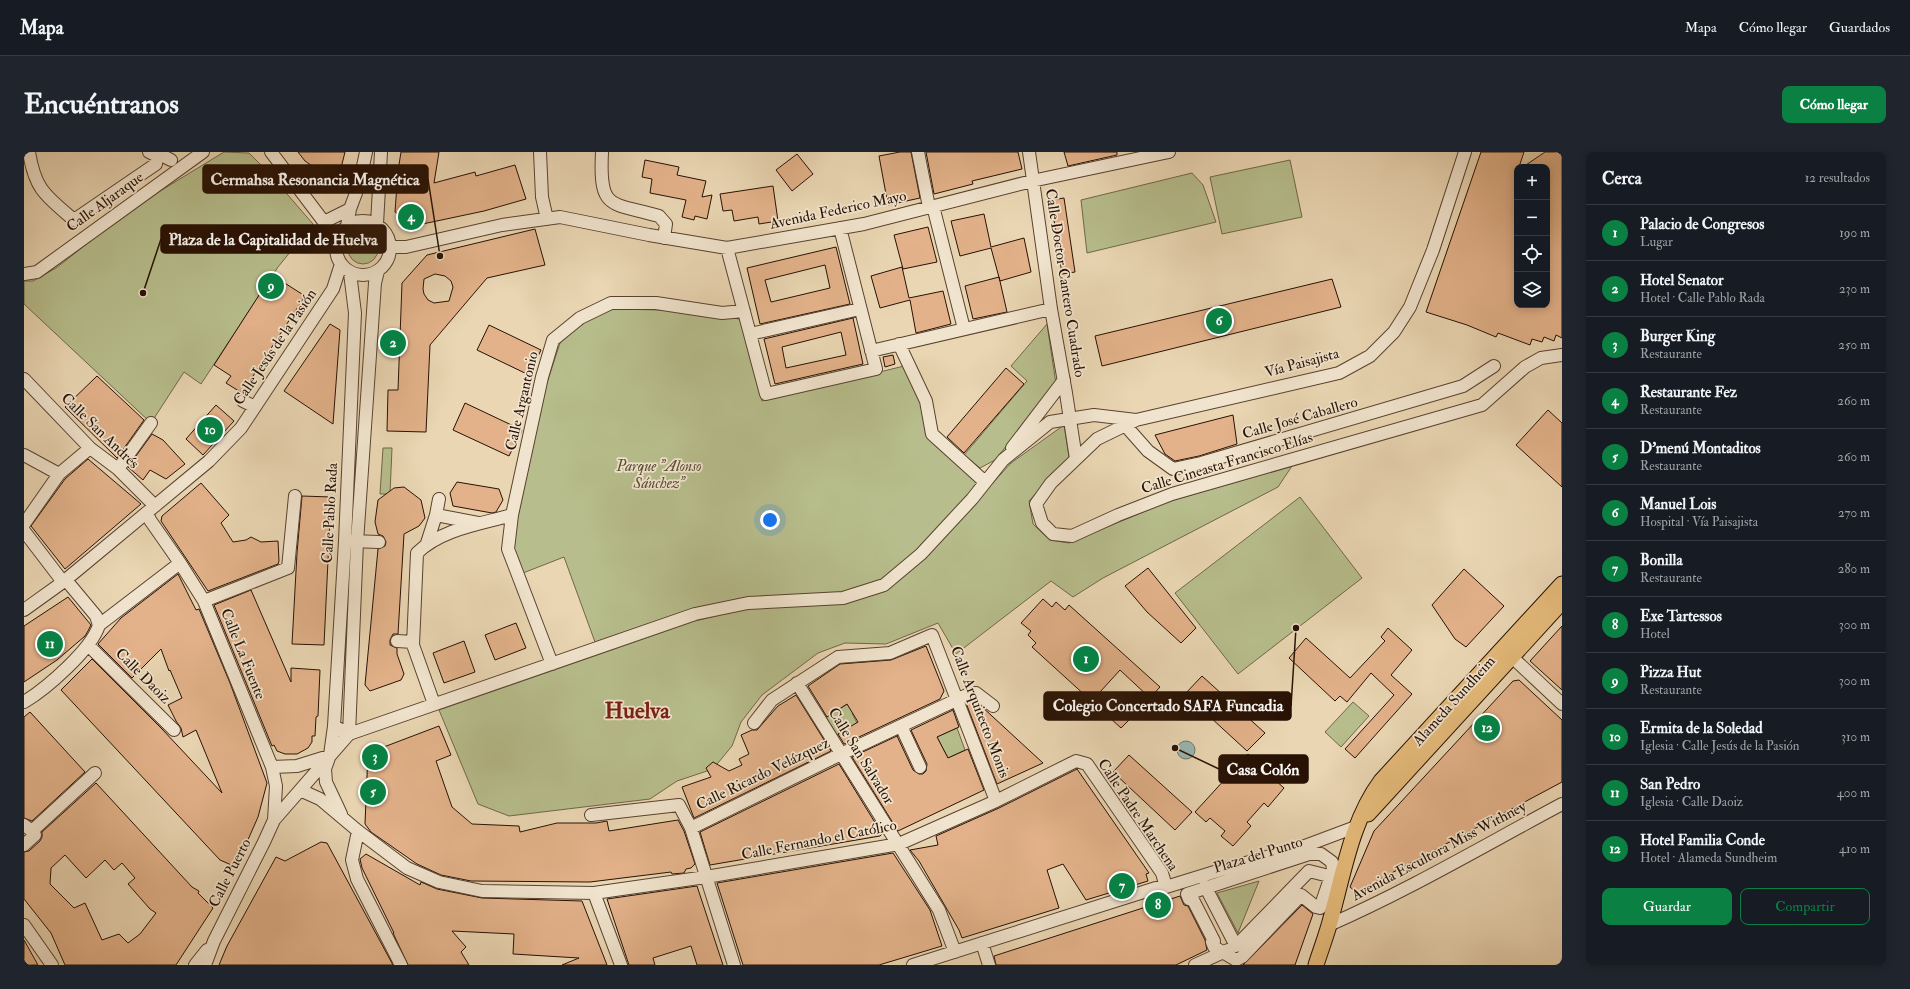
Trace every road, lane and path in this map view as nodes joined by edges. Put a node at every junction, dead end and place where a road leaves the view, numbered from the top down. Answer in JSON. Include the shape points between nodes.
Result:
{"nodes":[{"id":1,"x":28,"y":152,"type":"edge"},
{"id":2,"x":149,"y":152,"type":"edge"},
{"id":3,"x":155,"y":152,"type":"edge"},
{"id":4,"x":203,"y":152,"type":"edge"},
{"id":5,"x":271,"y":152,"type":"edge"},
{"id":6,"x":366,"y":152,"type":"edge"},
{"id":7,"x":381,"y":152,"type":"edge"},
{"id":8,"x":540,"y":152,"type":"edge"},
{"id":9,"x":602,"y":152,"type":"edge"},
{"id":10,"x":918,"y":152,"type":"edge"},
{"id":11,"x":1029,"y":152,"type":"edge"},
{"id":12,"x":1170,"y":152,"type":"edge"},
{"id":13,"x":1465,"y":152,"type":"edge"},
{"id":14,"x":171,"y":160,"type":"dead end"},
{"id":15,"x":1032,"y":181,"type":"junction"},
{"id":16,"x":931,"y":207,"type":"junction"},
{"id":17,"x":350,"y":209,"type":"junction"},
{"id":18,"x":547,"y":219,"type":"junction"},
{"id":19,"x":324,"y":222,"type":"junction"},
{"id":20,"x":377,"y":224,"type":"junction"},
{"id":21,"x":347,"y":226,"type":"junction"},
{"id":22,"x":840,"y":228,"type":"junction"},
{"id":23,"x":664,"y":238,"type":"junction"},
{"id":24,"x":336,"y":243,"type":"junction"},
{"id":25,"x":390,"y":247,"type":"junction"},
{"id":26,"x":727,"y":248,"type":"junction"},
{"id":27,"x":340,"y":264,"type":"junction"},
{"id":28,"x":378,"y":271,"type":"junction"},
{"id":29,"x":350,"y":272,"type":"junction"},
{"id":30,"x":24,"y":274,"type":"edge"},
{"id":31,"x":860,"y":309,"type":"junction"},
{"id":32,"x":1051,"y":309,"type":"junction"},
{"id":33,"x":744,"y":311,"type":"junction"},
{"id":34,"x":964,"y":329,"type":"junction"},
{"id":35,"x":750,"y":334,"type":"junction"},
{"id":36,"x":898,"y":344,"type":"junction"},
{"id":37,"x":872,"y":351,"type":"junction"},
{"id":38,"x":1562,"y":355,"type":"edge"},
{"id":39,"x":1494,"y":366,"type":"dead end"},
{"id":40,"x":24,"y":379,"type":"edge"},
{"id":41,"x":1064,"y":380,"type":"junction"},
{"id":42,"x":243,"y":401,"type":"dead end"},
{"id":43,"x":255,"y":407,"type":"junction"},
{"id":44,"x":1070,"y":418,"type":"junction"},
{"id":45,"x":152,"y":423,"type":"dead end"},
{"id":46,"x":1130,"y":423,"type":"junction"},
{"id":47,"x":90,"y":448,"type":"junction"},
{"id":48,"x":24,"y":456,"type":"edge"},
{"id":49,"x":1076,"y":459,"type":"junction"},
{"id":50,"x":1003,"y":460,"type":"junction"},
{"id":51,"x":118,"y":469,"type":"junction"},
{"id":52,"x":59,"y":474,"type":"junction"},
{"id":53,"x":985,"y":482,"type":"junction"},
{"id":54,"x":295,"y":496,"type":"dead end"},
{"id":55,"x":439,"y":499,"type":"dead end"},
{"id":56,"x":151,"y":509,"type":"junction"},
{"id":57,"x":436,"y":515,"type":"junction"},
{"id":58,"x":512,"y":515,"type":"junction"},
{"id":59,"x":24,"y":524,"type":"edge"},
{"id":60,"x":482,"y":524,"type":"junction"},
{"id":61,"x":24,"y":531,"type":"edge"},
{"id":62,"x":351,"y":541,"type":"junction"},
{"id":63,"x":379,"y":542,"type":"dead end"},
{"id":64,"x":426,"y":543,"type":"junction"},
{"id":65,"x":180,"y":563,"type":"junction"},
{"id":66,"x":65,"y":581,"type":"junction"},
{"id":67,"x":1562,"y":584,"type":"edge"},
{"id":68,"x":204,"y":601,"type":"junction"},
{"id":69,"x":1562,"y":602,"type":"edge"},
{"id":70,"x":24,"y":610,"type":"edge"},
{"id":71,"x":99,"y":625,"type":"junction"},
{"id":72,"x":397,"y":641,"type":"dead end"},
{"id":73,"x":413,"y":642,"type":"junction"},
{"id":74,"x":88,"y":645,"type":"junction"},
{"id":75,"x":1512,"y":657,"type":"junction"},
{"id":76,"x":552,"y":664,"type":"junction"},
{"id":77,"x":797,"y":683,"type":"junction"},
{"id":78,"x":958,"y":700,"type":"junction"},
{"id":79,"x":24,"y":702,"type":"edge"},
{"id":80,"x":434,"y":704,"type":"junction"},
{"id":81,"x":1562,"y":704,"type":"edge"},
{"id":82,"x":993,"y":706,"type":"dead end"},
{"id":83,"x":754,"y":723,"type":"dead end"},
{"id":84,"x":334,"y":726,"type":"junction"},
{"id":85,"x":901,"y":726,"type":"junction"},
{"id":86,"x":174,"y":730,"type":"dead end"},
{"id":87,"x":349,"y":734,"type":"junction"},
{"id":88,"x":840,"y":754,"type":"junction"},
{"id":89,"x":330,"y":755,"type":"junction"},
{"id":90,"x":1081,"y":762,"type":"joint"},
{"id":91,"x":272,"y":767,"type":"junction"},
{"id":92,"x":920,"y":767,"type":"dead end"},
{"id":93,"x":95,"y":772,"type":"dead end"},
{"id":94,"x":300,"y":790,"type":"junction"},
{"id":95,"x":996,"y":801,"type":"junction"},
{"id":96,"x":1562,"y":804,"type":"edge"},
{"id":97,"x":342,"y":815,"type":"junction"},
{"id":98,"x":591,"y":815,"type":"dead end"},
{"id":99,"x":274,"y":820,"type":"junction"},
{"id":100,"x":1358,"y":826,"type":"junction"},
{"id":101,"x":28,"y":828,"type":"edge"},
{"id":102,"x":691,"y":828,"type":"junction"},
{"id":103,"x":358,"y":831,"type":"junction"},
{"id":104,"x":899,"y":844,"type":"junction"},
{"id":105,"x":24,"y":845,"type":"edge"},
{"id":106,"x":1308,"y":845,"type":"junction"},
{"id":107,"x":1344,"y":869,"type":"junction"},
{"id":108,"x":1329,"y":876,"type":"dead end"},
{"id":109,"x":706,"y":877,"type":"junction"},
{"id":110,"x":1166,"y":887,"type":"junction"},
{"id":111,"x":1205,"y":887,"type":"junction"},
{"id":112,"x":594,"y":893,"type":"junction"},
{"id":113,"x":24,"y":925,"type":"edge"},
{"id":114,"x":1329,"y":925,"type":"junction"},
{"id":115,"x":214,"y":941,"type":"junction"},
{"id":116,"x":982,"y":944,"type":"junction"},
{"id":117,"x":1236,"y":946,"type":"junction"},
{"id":118,"x":955,"y":952,"type":"junction"},
{"id":119,"x":1223,"y":952,"type":"junction"},
{"id":120,"x":52,"y":965,"type":"edge"},
{"id":121,"x":195,"y":965,"type":"edge"},
{"id":122,"x":205,"y":965,"type":"edge"},
{"id":123,"x":401,"y":965,"type":"edge"},
{"id":124,"x":621,"y":965,"type":"edge"},
{"id":125,"x":734,"y":965,"type":"edge"},
{"id":126,"x":913,"y":965,"type":"edge"},
{"id":127,"x":989,"y":965,"type":"edge"},
{"id":128,"x":1195,"y":965,"type":"edge"},
{"id":129,"x":1316,"y":965,"type":"edge"}],
"edges":[{"from":1,"to":2,"type":"street","via":[[38,187],[74,220],[156,164],[157,156]]},
{"from":3,"to":14,"type":"street"},
{"from":4,"to":30,"type":"street","name":"Calle Aljaraque","via":[[37,272]]},
{"from":5,"to":19,"type":"street"},
{"from":6,"to":17,"type":"street","via":[[359,185]]},
{"from":7,"to":20,"type":"street"},
{"from":8,"to":18,"type":"street","via":[[542,197]]},
{"from":9,"to":23,"type":"street","via":[[603,191],[608,200],[618,206],[659,216],[666,224]]},
{"from":10,"to":16,"type":"street"},
{"from":11,"to":15,"type":"street","name":"Calle Doctor Cantero Cuadrado"},
{"from":12,"to":15,"type":"street","name":"Avenida Federico Mayo"},
{"from":13,"to":46,"type":"street","name":"Vía Paisajista","via":[[1433,250],[1410,307],[1394,332],[1370,356],[1339,373]]},
{"from":15,"to":16,"type":"street","name":"Avenida Federico Mayo"},
{"from":15,"to":32,"type":"street","name":"Calle Doctor Cantero Cuadrado"},
{"from":16,"to":22,"type":"street","name":"Avenida Federico Mayo"},
{"from":16,"to":34,"type":"street"},
{"from":17,"to":19,"type":"street"},
{"from":17,"to":21,"type":"street"},
{"from":18,"to":23,"type":"street","name":"Avenida Federico Mayo","via":[[560,217]]},
{"from":18,"to":25,"type":"street","name":"Avenida Federico Mayo","via":[[502,225],[406,247]]},
{"from":19,"to":24,"type":"street"},
{"from":20,"to":21,"type":"street","via":[[362,221]]},
{"from":20,"to":25,"type":"street","via":[[384,230]]},
{"from":21,"to":24,"type":"street","via":[[338,236]]},
{"from":22,"to":26,"type":"street","name":"Avenida Federico Mayo"},
{"from":22,"to":31,"type":"street"},
{"from":23,"to":26,"type":"street","name":"Avenida Federico Mayo"},
{"from":24,"to":27,"type":"street"},
{"from":25,"to":28,"type":"street","via":[[388,260]]},
{"from":26,"to":33,"type":"street"},
{"from":27,"to":29,"type":"street"},
{"from":27,"to":43,"type":"street","name":"Calle Jesús de la Pasión","via":[[333,290]]},
{"from":28,"to":29,"type":"street","via":[[364,276]]},
{"from":28,"to":62,"type":"street","name":"Calle Pablo Rada"},
{"from":29,"to":62,"type":"street","name":"Calle Pablo Rada","via":[[355,313]]},
{"from":31,"to":35,"type":"street"},
{"from":31,"to":37,"type":"street"},
{"from":32,"to":34,"type":"street"},
{"from":32,"to":41,"type":"street","name":"Calle Doctor Cantero Cuadrado"},
{"from":33,"to":35,"type":"street"},
{"from":33,"to":58,"type":"street","name":"Calle Argantonio","via":[[722,313],[656,303],[611,303],[580,318],[554,340],[542,377]]},
{"from":34,"to":36,"type":"street"},
{"from":35,"to":37,"type":"street","via":[[766,394],[876,369]]},
{"from":36,"to":37,"type":"street"},
{"from":36,"to":53,"type":"street","via":[[926,401],[932,434]]},
{"from":38,"to":49,"type":"street","name":"Calle Cineasta Francisco Elías","via":[[1541,358],[1525,367],[1482,405],[1172,494],[1072,536],[1053,534],[1042,523],[1036,504],[1051,483]]},
{"from":39,"to":46,"type":"street","name":"Calle José Caballero","via":[[1463,386],[1173,469],[1148,451]]},
{"from":40,"to":47,"type":"street","name":"Calle San Andrés"},
{"from":41,"to":44,"type":"street","name":"Calle Doctor Cantero Cuadrado"},
{"from":41,"to":50,"type":"street"},
{"from":42,"to":43,"type":"street"},
{"from":43,"to":56,"type":"street","name":"Calle Jesús de la Pasión","via":[[241,428],[209,461]]},
{"from":44,"to":46,"type":"street","via":[[1094,415]]},
{"from":44,"to":49,"type":"street","name":"Calle Doctor Cantero Cuadrado"},
{"from":44,"to":50,"type":"street","via":[[1050,422]]},
{"from":45,"to":51,"type":"street"},
{"from":46,"to":49,"type":"street","name":"Calle Cineasta Francisco Elías","via":[[1097,439]]},
{"from":47,"to":51,"type":"street","name":"Calle San Andrés"},
{"from":47,"to":52,"type":"street"},
{"from":48,"to":52,"type":"street"},
{"from":50,"to":53,"type":"street"},
{"from":51,"to":56,"type":"street","name":"Calle San Andrés"},
{"from":52,"to":59,"type":"street"},
{"from":53,"to":76,"type":"street","via":[[921,554],[884,585],[843,598],[748,603],[695,614]]},
{"from":54,"to":68,"type":"street","via":[[288,568]]},
{"from":55,"to":57,"type":"street"},
{"from":56,"to":65,"type":"street","name":"Calle La Fuente","via":[[150,520]]},
{"from":56,"to":66,"type":"street","name":"Calle Jesús de la Pasión"},
{"from":57,"to":60,"type":"street"},
{"from":57,"to":64,"type":"street"},
{"from":58,"to":60,"type":"street"},
{"from":58,"to":76,"type":"street","name":"Calle Argantonio","via":[[508,549]]},
{"from":60,"to":64,"type":"street","via":[[460,529]]},
{"from":61,"to":66,"type":"street"},
{"from":62,"to":63,"type":"street"},
{"from":62,"to":84,"type":"street","name":"Calle Pablo Rada"},
{"from":62,"to":87,"type":"street","name":"Calle Pablo Rada"},
{"from":64,"to":73,"type":"street","via":[[417,553]]},
{"from":65,"to":68,"type":"street","name":"Calle La Fuente"},
{"from":65,"to":71,"type":"street"},
{"from":66,"to":70,"type":"street","name":"Calle Jesús de la Pasión"},
{"from":66,"to":71,"type":"street","via":[[96,616]]},
{"from":67,"to":100,"type":"main road","name":"Alameda Sundheim","via":[[1382,781],[1370,797]]},
{"from":68,"to":91,"type":"street","name":"Calle La Fuente"},
{"from":69,"to":75,"type":"main road","name":"Alameda Sundheim"},
{"from":71,"to":74,"type":"street"},
{"from":72,"to":73,"type":"street"},
{"from":73,"to":80,"type":"street"},
{"from":74,"to":79,"type":"street","via":[[52,681]]},
{"from":74,"to":86,"type":"street","name":"Calle Daoiz"},
{"from":75,"to":81,"type":"street"},
{"from":75,"to":100,"type":"main road","name":"Alameda Sundheim"},
{"from":76,"to":80,"type":"street"},
{"from":77,"to":78,"type":"street","name":"Calle Arquitecto Monis","via":[[838,657],[890,653],[932,635]]},
{"from":77,"to":83,"type":"street","via":[[772,700]]},
{"from":77,"to":88,"type":"street","name":"Calle San Salvador"},
{"from":78,"to":82,"type":"street","name":"Calle Ricardo Velázquez","via":[[976,693]]},
{"from":78,"to":85,"type":"street","name":"Calle Ricardo Velázquez"},
{"from":78,"to":95,"type":"street","name":"Calle Arquitecto Monis"},
{"from":80,"to":87,"type":"street"},
{"from":84,"to":87,"type":"street"},
{"from":84,"to":89,"type":"street","name":"Calle Pablo Rada"},
{"from":85,"to":88,"type":"street","name":"Calle Ricardo Velázquez"},
{"from":85,"to":92,"type":"street"},
{"from":87,"to":89,"type":"street"},
{"from":88,"to":102,"type":"street","name":"Calle Ricardo Velázquez"},
{"from":88,"to":104,"type":"street","name":"Calle San Salvador"},
{"from":89,"to":91,"type":"street","via":[[297,766]]},
{"from":89,"to":94,"type":"street"},
{"from":89,"to":97,"type":"street","name":"Calle Pablo Rada","via":[[325,769],[326,782]]},
{"from":90,"to":95,"type":"street","name":"Calle Fernando el Católico","via":[[1076,761]]},
{"from":90,"to":110,"type":"street","name":"Calle Padre Marchena","via":[[1087,764],[1162,874]]},
{"from":91,"to":99,"type":"street","name":"Calle La Fuente","via":[[276,786]]},
{"from":93,"to":101,"type":"street"},
{"from":94,"to":97,"type":"street","via":[[320,799]]},
{"from":94,"to":99,"type":"street"},
{"from":95,"to":104,"type":"street","name":"Calle Fernando el Católico"},
{"from":96,"to":114,"type":"street","name":"Avenida Escultora Miss Withney","via":[[1448,866]]},
{"from":97,"to":103,"type":"street","name":"Calle Fernando el Católico"},
{"from":98,"to":102,"type":"street","via":[[679,805]]},
{"from":99,"to":115,"type":"street","name":"Calle Puerto"},
{"from":100,"to":106,"type":"street"},
{"from":100,"to":107,"type":"main road","name":"Alameda Sundheim"},
{"from":101,"to":105,"type":"street","via":[[35,835]]},
{"from":102,"to":109,"type":"street"},
{"from":103,"to":112,"type":"street","name":"Calle Fernando el Católico","via":[[407,868],[439,882],[482,891]]},
{"from":103,"to":123,"type":"street","via":[[352,860],[357,879]]},
{"from":104,"to":109,"type":"street","name":"Calle Fernando el Católico"},
{"from":104,"to":118,"type":"street","name":"Calle San Salvador","via":[[939,910]]},
{"from":106,"to":107,"type":"street","via":[[1327,853]]},
{"from":106,"to":110,"type":"street"},
{"from":107,"to":114,"type":"main road","name":"Alameda Sundheim"},
{"from":108,"to":117,"type":"street","name":"Plaza del Punto","via":[[1309,871]]},
{"from":109,"to":112,"type":"street","name":"Calle Fernando el Católico"},
{"from":109,"to":125,"type":"street"},
{"from":110,"to":116,"type":"street","via":[[1156,888]]},
{"from":111,"to":117,"type":"street","name":"Plaza del Punto"},
{"from":111,"to":119,"type":"street","name":"Plaza del Punto","via":[[1187,894],[1189,899],[1192,898],[1214,941],[1214,947]]},
{"from":111,"to":119,"type":"street","name":"Plaza del Punto","via":[[1309,854],[1321,854],[1332,862],[1333,870],[1320,908],[1301,895],[1242,957],[1236,960]]},
{"from":112,"to":124,"type":"street"},
{"from":113,"to":120,"type":"street"},
{"from":114,"to":129,"type":"main road","name":"Alameda Sundheim"},
{"from":115,"to":121,"type":"street","name":"Calle Puerto"},
{"from":115,"to":122,"type":"street","name":"Calle Puerto"},
{"from":116,"to":118,"type":"street"},
{"from":116,"to":127,"type":"street"},
{"from":117,"to":119,"type":"street"},
{"from":118,"to":126,"type":"street"},
{"from":119,"to":128,"type":"street"}]}
